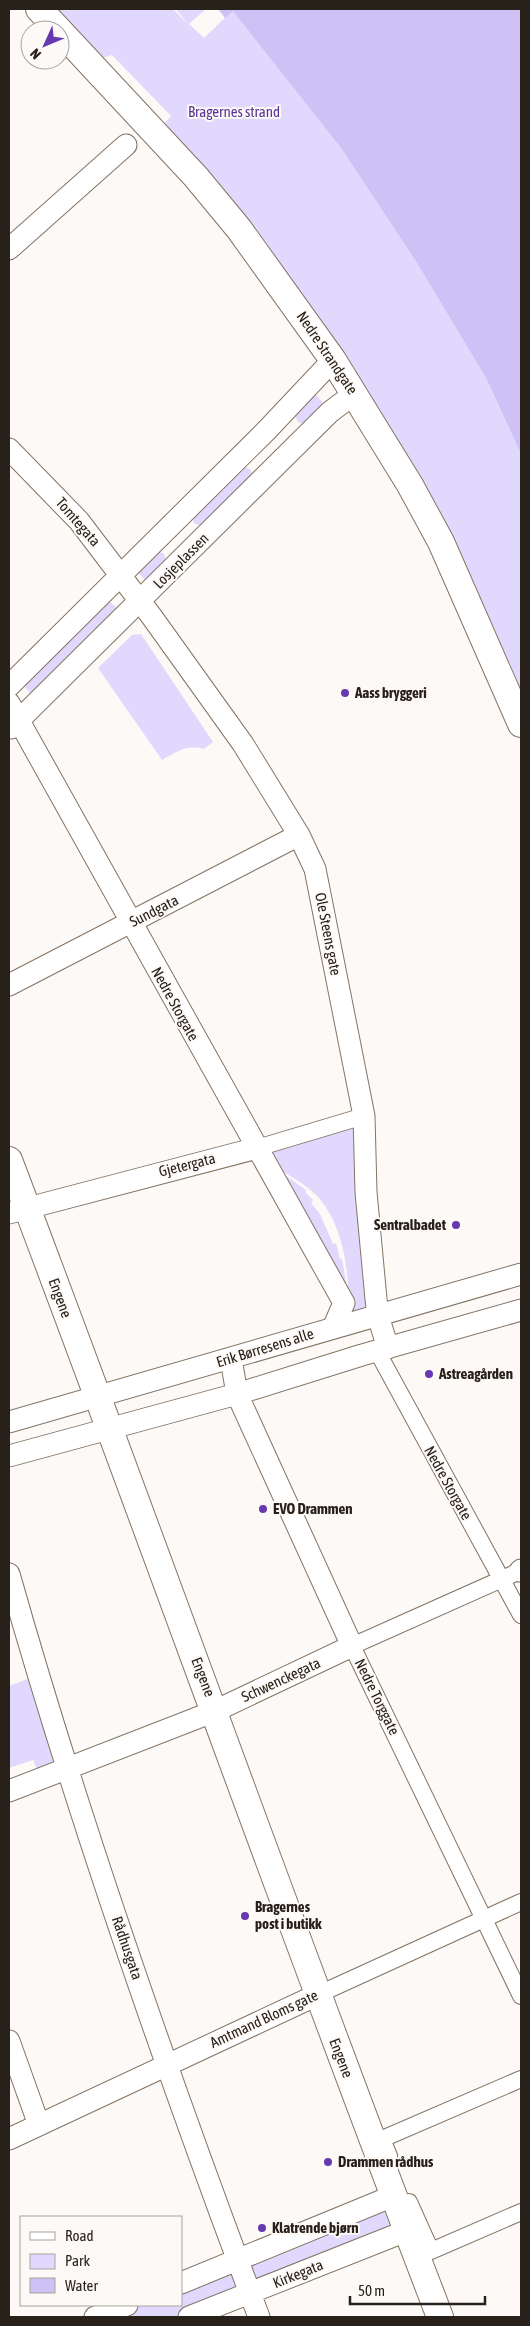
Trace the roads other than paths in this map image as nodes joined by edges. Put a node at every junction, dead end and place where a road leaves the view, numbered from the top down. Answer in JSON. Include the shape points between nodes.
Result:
{"nodes":[{"id":1,"x":39,"y":9,"type":"edge"},
{"id":2,"x":49,"y":20,"type":"edge"},
{"id":3,"x":70,"y":43,"type":"edge"},
{"id":4,"x":126,"y":146,"type":"dead end"},
{"id":5,"x":9,"y":249,"type":"edge"},
{"id":6,"x":332,"y":360,"type":"junction"},
{"id":7,"x":354,"y":394,"type":"junction"},
{"id":8,"x":9,"y":449,"type":"edge"},
{"id":9,"x":120,"y":574,"type":"junction"},
{"id":10,"x":140,"y":602,"type":"junction"},
{"id":11,"x":9,"y":686,"type":"edge"},
{"id":12,"x":12,"y":718,"type":"edge"},
{"id":13,"x":521,"y":724,"type":"edge"},
{"id":14,"x":299,"y":836,"type":"junction"},
{"id":15,"x":131,"y":923,"type":"junction"},
{"id":16,"x":9,"y":985,"type":"edge"},
{"id":17,"x":364,"y":1116,"type":"junction"},
{"id":18,"x":257,"y":1148,"type":"junction"},
{"id":19,"x":9,"y":1160,"type":"edge"},
{"id":20,"x":18,"y":1210,"type":"edge"},
{"id":21,"x":521,"y":1274,"type":"edge"},
{"id":22,"x":521,"y":1310,"type":"edge"},
{"id":23,"x":378,"y":1316,"type":"junction"},
{"id":24,"x":333,"y":1328,"type":"junction"},
{"id":25,"x":382,"y":1349,"type":"junction"},
{"id":26,"x":231,"y":1359,"type":"junction"},
{"id":27,"x":238,"y":1394,"type":"junction"},
{"id":28,"x":97,"y":1397,"type":"junction"},
{"id":29,"x":9,"y":1422,"type":"edge"},
{"id":30,"x":109,"y":1430,"type":"junction"},
{"id":31,"x":9,"y":1456,"type":"edge"},
{"id":32,"x":9,"y":1574,"type":"edge"},
{"id":33,"x":514,"y":1574,"type":"edge"},
{"id":34,"x":521,"y":1614,"type":"edge"},
{"id":35,"x":352,"y":1646,"type":"junction"},
{"id":36,"x":215,"y":1712,"type":"junction"},
{"id":37,"x":67,"y":1770,"type":"junction"},
{"id":38,"x":9,"y":1791,"type":"edge"},
{"id":39,"x":521,"y":1902,"type":"edge"},
{"id":40,"x":483,"y":1920,"type":"junction"},
{"id":41,"x":317,"y":1995,"type":"junction"},
{"id":42,"x":521,"y":1996,"type":"edge"},
{"id":43,"x":9,"y":2040,"type":"edge"},
{"id":44,"x":167,"y":2064,"type":"junction"},
{"id":45,"x":521,"y":2079,"type":"edge"},
{"id":46,"x":39,"y":2125,"type":"junction"},
{"id":47,"x":9,"y":2139,"type":"edge"},
{"id":48,"x":393,"y":2196,"type":"junction"},
{"id":49,"x":521,"y":2212,"type":"edge"},
{"id":50,"x":406,"y":2231,"type":"junction"},
{"id":51,"x":238,"y":2260,"type":"junction"},
{"id":52,"x":182,"y":2283,"type":"edge"},
{"id":53,"x":250,"y":2293,"type":"junction"},
{"id":54,"x":123,"y":2306,"type":"edge"},
{"id":55,"x":95,"y":2317,"type":"edge"},
{"id":56,"x":189,"y":2317,"type":"edge"},
{"id":57,"x":259,"y":2317,"type":"edge"},
{"id":58,"x":440,"y":2317,"type":"edge"}],
"edges":[{"from":1,"to":2,"type":"street","name":"Nedre Strandgate"},
{"from":3,"to":6,"type":"street","name":"Nedre Strandgate","via":[[196,177],[239,229]]},
{"from":4,"to":5,"type":"street"},
{"from":6,"to":7,"type":"street","name":"Nedre Strandgate"},
{"from":6,"to":9,"type":"street","via":[[270,427]]},
{"from":7,"to":10,"type":"street","name":"Losjeplassen","via":[[330,412]]},
{"from":7,"to":13,"type":"street","name":"Nedre Strandgate","via":[[441,542]]},
{"from":8,"to":9,"type":"street","name":"Tomtegata","via":[[79,521]]},
{"from":9,"to":10,"type":"street","name":"Tomtegata"},
{"from":9,"to":11,"type":"street"},
{"from":10,"to":12,"type":"street","name":"Losjeplassen"},
{"from":10,"to":14,"type":"street","name":"Ole Steens gate","via":[[243,744]]},
{"from":12,"to":15,"type":"street","name":"Nedre Storgate"},
{"from":14,"to":15,"type":"street","name":"Sundgata"},
{"from":14,"to":17,"type":"street","name":"Ole Steens gate","via":[[316,869]]},
{"from":15,"to":16,"type":"street","name":"Sundgata"},
{"from":15,"to":18,"type":"street","name":"Nedre Storgate"},
{"from":17,"to":18,"type":"street","name":"Gjetergata"},
{"from":17,"to":23,"type":"street","name":"Ole Steens gate","via":[[366,1192]]},
{"from":18,"to":20,"type":"street","name":"Gjetergata"},
{"from":18,"to":24,"type":"street","name":"Nedre Storgate","via":[[344,1303]]},
{"from":19,"to":20,"type":"street","name":"Engene"},
{"from":20,"to":28,"type":"street","name":"Engene"},
{"from":21,"to":23,"type":"street","name":"Erik Børresens alle"},
{"from":22,"to":25,"type":"street"},
{"from":23,"to":24,"type":"street","name":"Erik Børresens alle"},
{"from":23,"to":25,"type":"street","name":"Ole Steens gate"},
{"from":24,"to":26,"type":"street","name":"Erik Børresens alle"},
{"from":25,"to":27,"type":"street"},
{"from":25,"to":33,"type":"street","name":"Nedre Storgate"},
{"from":26,"to":27,"type":"street","name":"Nedre Torggate"},
{"from":26,"to":28,"type":"street","name":"Erik Børresens alle"},
{"from":27,"to":30,"type":"street"},
{"from":27,"to":35,"type":"street","name":"Nedre Torggate"},
{"from":28,"to":29,"type":"street","name":"Erik Børresens alle"},
{"from":28,"to":30,"type":"street","name":"Engene"},
{"from":30,"to":31,"type":"street"},
{"from":30,"to":36,"type":"street","name":"Engene"},
{"from":32,"to":37,"type":"street","name":"Rådhusgata"},
{"from":33,"to":34,"type":"street","name":"Nedre Storgate"},
{"from":33,"to":35,"type":"street","name":"Schwenckegata"},
{"from":35,"to":36,"type":"street","name":"Schwenckegata"},
{"from":35,"to":40,"type":"street","name":"Nedre Torggate"},
{"from":36,"to":37,"type":"street","name":"Schwenckegata"},
{"from":36,"to":41,"type":"street","name":"Engene"},
{"from":37,"to":38,"type":"street","name":"Schwenckegata"},
{"from":37,"to":44,"type":"street","name":"Rådhusgata"},
{"from":39,"to":40,"type":"street","name":"Amtmand Bloms gate"},
{"from":40,"to":41,"type":"street","name":"Amtmand Bloms gate"},
{"from":40,"to":42,"type":"street","name":"Nedre Torggate"},
{"from":41,"to":44,"type":"street","name":"Amtmand Bloms gate"},
{"from":41,"to":48,"type":"street","name":"Engene"},
{"from":43,"to":46,"type":"street"},
{"from":44,"to":46,"type":"street","name":"Amtmand Bloms gate"},
{"from":44,"to":51,"type":"street","name":"Rådhusgata"},
{"from":45,"to":49,"type":"street","via":[[382,2139],[431,2251]]},
{"from":46,"to":47,"type":"street","name":"Amtmand Bloms gate"},
{"from":48,"to":50,"type":"street","name":"Engene"},
{"from":48,"to":51,"type":"street"},
{"from":50,"to":53,"type":"street","name":"Kirkegata"},
{"from":50,"to":58,"type":"street","name":"Engene"},
{"from":51,"to":52,"type":"street"},
{"from":51,"to":53,"type":"street","name":"Rådhusgata"},
{"from":53,"to":56,"type":"street","name":"Kirkegata"},
{"from":53,"to":57,"type":"street","name":"Rådhusgata"},
{"from":54,"to":55,"type":"street"}]}
